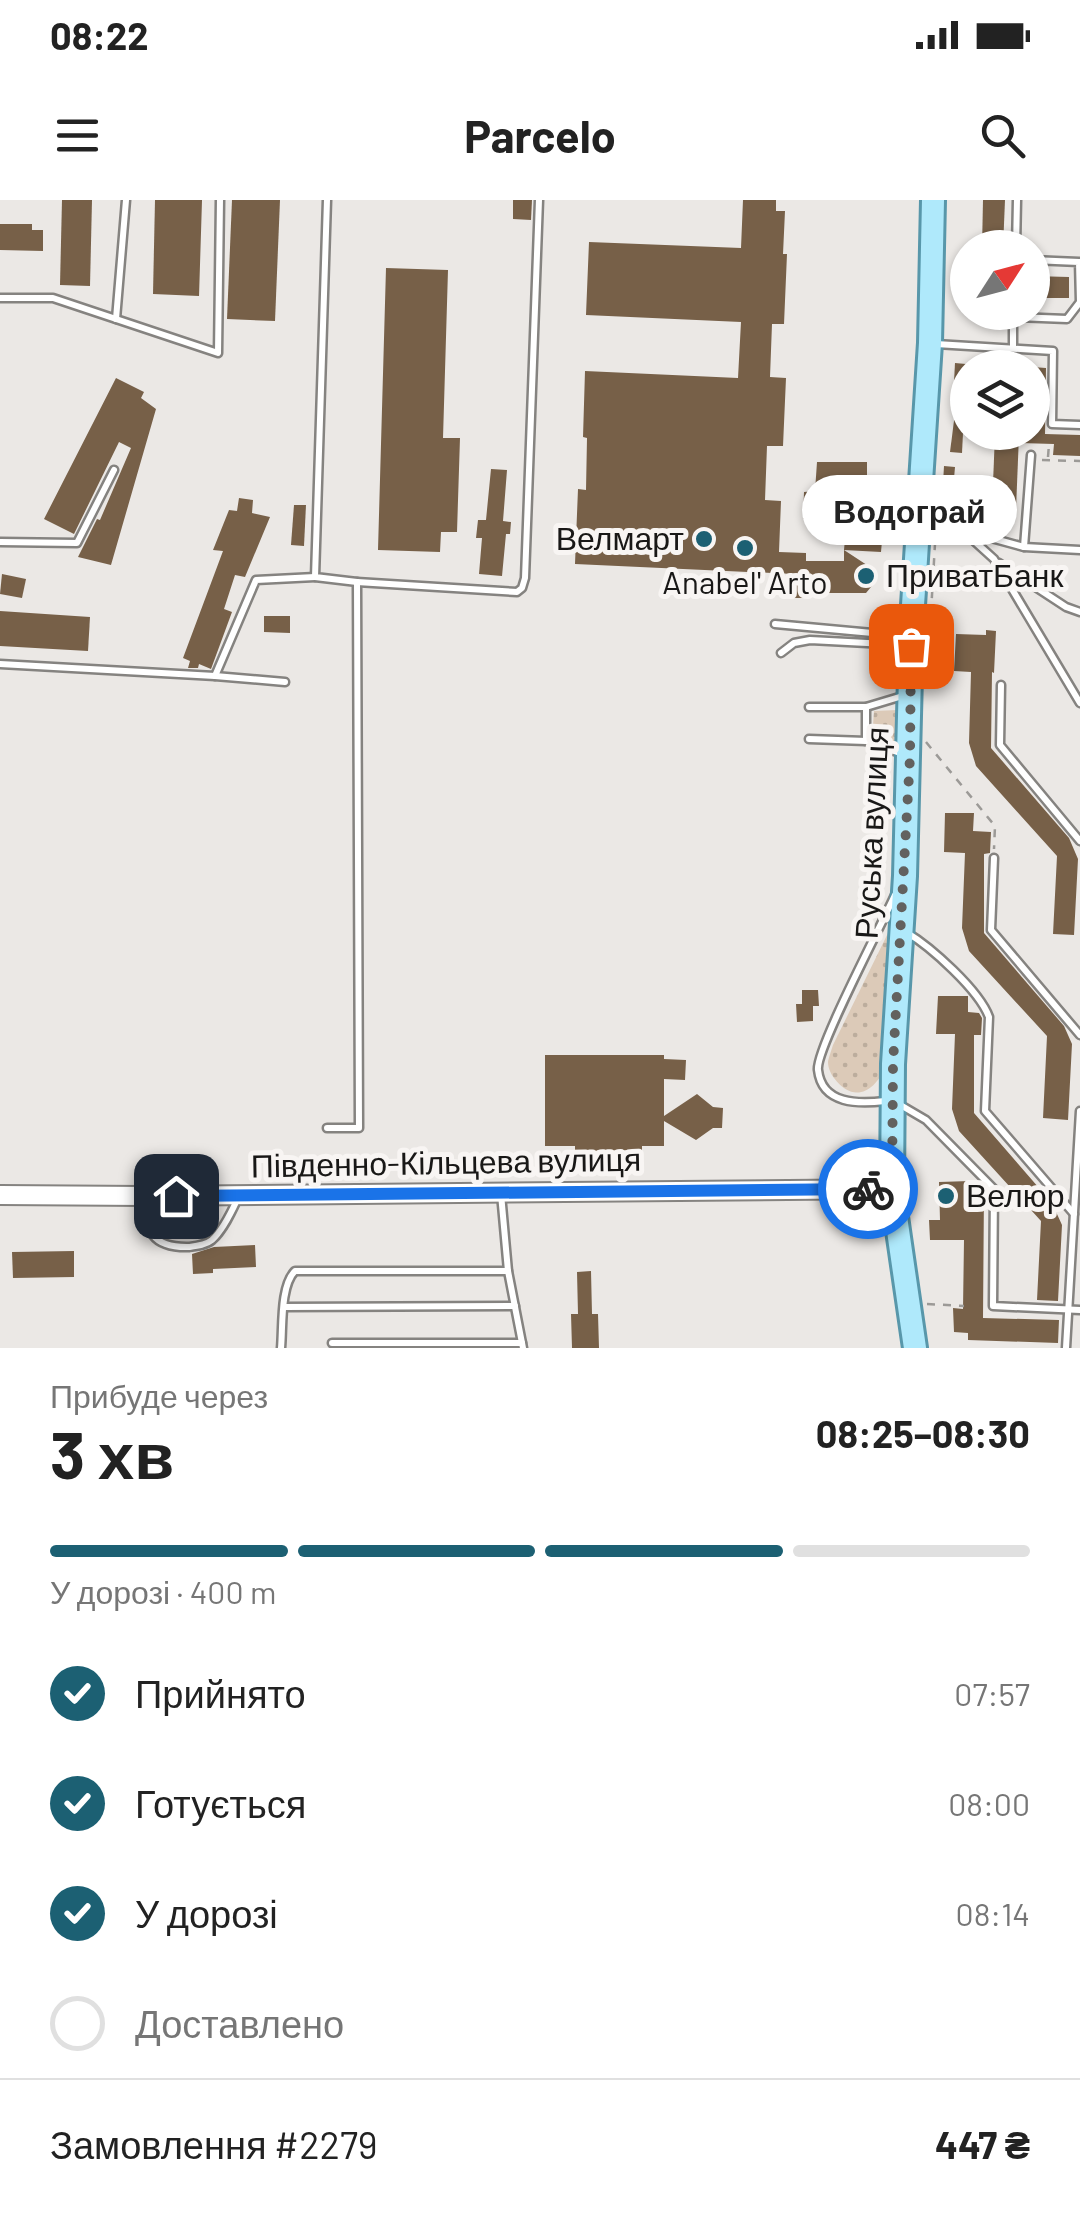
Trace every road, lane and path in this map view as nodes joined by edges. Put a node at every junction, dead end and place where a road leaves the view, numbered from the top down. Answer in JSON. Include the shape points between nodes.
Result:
{"nodes":[{"id":1,"x":126,"y":200,"type":"edge"},
{"id":2,"x":220,"y":200,"type":"edge"},
{"id":3,"x":326,"y":200,"type":"edge"},
{"id":4,"x":539,"y":200,"type":"edge"},
{"id":5,"x":933,"y":200,"type":"edge"},
{"id":6,"x":1016,"y":200,"type":"edge"},
{"id":7,"x":1016,"y":230,"type":"edge"},
{"id":8,"x":1050,"y":261,"type":"edge"},
{"id":9,"x":0,"y":298,"type":"edge"},
{"id":10,"x":116,"y":319,"type":"junction"},
{"id":11,"x":1050,"y":319,"type":"edge"},
{"id":12,"x":1013,"y":330,"type":"edge"},
{"id":13,"x":930,"y":344,"type":"junction"},
{"id":14,"x":1013,"y":348,"type":"junction"},
{"id":15,"x":1080,"y":425,"type":"edge"},
{"id":16,"x":1049,"y":450,"type":"edge"},
{"id":17,"x":1031,"y":457,"type":"joint"},
{"id":18,"x":1048,"y":460,"type":"junction"},
{"id":19,"x":1080,"y":461,"type":"edge"},
{"id":20,"x":114,"y":470,"type":"dead end"},
{"id":21,"x":918,"y":524,"type":"junction"},
{"id":22,"x":962,"y":530,"type":"junction"},
{"id":23,"x":0,"y":542,"type":"edge"},
{"id":24,"x":1024,"y":547,"type":"junction"},
{"id":25,"x":1080,"y":550,"type":"edge"},
{"id":26,"x":994,"y":560,"type":"junction"},
{"id":27,"x":315,"y":578,"type":"junction"},
{"id":28,"x":357,"y":582,"type":"junction"},
{"id":29,"x":1080,"y":612,"type":"edge"},
{"id":30,"x":775,"y":624,"type":"dead end"},
{"id":31,"x":911,"y":641,"type":"junction"},
{"id":32,"x":780,"y":653,"type":"dead end"},
{"id":33,"x":0,"y":664,"type":"edge"},
{"id":34,"x":215,"y":676,"type":"junction"},
{"id":35,"x":285,"y":682,"type":"dead end"},
{"id":36,"x":1001,"y":685,"type":"dead end"},
{"id":37,"x":911,"y":693,"type":"junction"},
{"id":38,"x":1080,"y":704,"type":"edge"},
{"id":39,"x":809,"y":707,"type":"dead end"},
{"id":40,"x":866,"y":707,"type":"junction"},
{"id":41,"x":809,"y":739,"type":"dead end"},
{"id":42,"x":866,"y":741,"type":"junction"},
{"id":43,"x":916,"y":747,"type":"junction"},
{"id":44,"x":1080,"y":841,"type":"edge"},
{"id":45,"x":994,"y":858,"type":"joint"},
{"id":46,"x":904,"y":876,"type":"junction"},
{"id":47,"x":900,"y":929,"type":"junction"},
{"id":48,"x":1080,"y":1036,"type":"edge"},
{"id":49,"x":893,"y":1100,"type":"junction"},
{"id":50,"x":1080,"y":1111,"type":"edge"},
{"id":51,"x":328,"y":1128,"type":"dead end"},
{"id":52,"x":892,"y":1189,"type":"junction"},
{"id":53,"x":501,"y":1193,"type":"junction"},
{"id":54,"x":0,"y":1195,"type":"edge"},
{"id":55,"x":240,"y":1195,"type":"junction"},
{"id":56,"x":144,"y":1196,"type":"junction"},
{"id":57,"x":1074,"y":1214,"type":"junction"},
{"id":58,"x":508,"y":1271,"type":"junction"},
{"id":59,"x":927,"y":1304,"type":"dead end"},
{"id":60,"x":516,"y":1306,"type":"junction"},
{"id":61,"x":964,"y":1306,"type":"dead end"},
{"id":62,"x":284,"y":1307,"type":"junction"},
{"id":63,"x":1070,"y":1310,"type":"junction"},
{"id":64,"x":1080,"y":1310,"type":"edge"},
{"id":65,"x":332,"y":1343,"type":"dead end"},
{"id":66,"x":522,"y":1346,"type":"edge"},
{"id":67,"x":281,"y":1348,"type":"edge"},
{"id":68,"x":915,"y":1348,"type":"edge"},
{"id":69,"x":1066,"y":1348,"type":"edge"}],
"edges":[{"from":1,"to":10,"type":"lane"},
{"from":2,"to":10,"type":"lane","via":[[218,353]]},
{"from":3,"to":27,"type":"lane"},
{"from":4,"to":28,"type":"lane","via":[[522,588]]},
{"from":5,"to":13,"type":"main road","name":"Руська вулиця"},
{"from":6,"to":7,"type":"lane"},
{"from":8,"to":11,"type":"lane","via":[[1079,262],[1080,302],[1067,320]]},
{"from":9,"to":10,"type":"lane","via":[[53,298]]},
{"from":12,"to":14,"type":"lane"},
{"from":13,"to":14,"type":"lane"},
{"from":13,"to":21,"type":"main road","name":"Руська вулиця"},
{"from":14,"to":15,"type":"lane","via":[[1053,351],[1052,424]]},
{"from":16,"to":18,"type":"path"},
{"from":17,"to":18,"type":"path"},
{"from":17,"to":24,"type":"lane"},
{"from":18,"to":19,"type":"path"},
{"from":20,"to":23,"type":"lane","via":[[77,543]]},
{"from":21,"to":22,"type":"lane"},
{"from":21,"to":31,"type":"main road","name":"Руська вулиця"},
{"from":22,"to":24,"type":"lane"},
{"from":22,"to":26,"type":"lane"},
{"from":24,"to":25,"type":"lane"},
{"from":26,"to":29,"type":"lane"},
{"from":26,"to":38,"type":"lane"},
{"from":27,"to":28,"type":"lane"},
{"from":27,"to":34,"type":"lane","via":[[256,580]]},
{"from":28,"to":51,"type":"lane","via":[[359,1128]]},
{"from":30,"to":31,"type":"lane"},
{"from":31,"to":32,"type":"lane","via":[[810,640]]},
{"from":31,"to":37,"type":"main road","name":"Руська вулиця"},
{"from":33,"to":34,"type":"lane"},
{"from":34,"to":35,"type":"lane"},
{"from":36,"to":44,"type":"lane","via":[[1000,745]]},
{"from":37,"to":40,"type":"lane"},
{"from":37,"to":43,"type":"main road","name":"Руська вулиця"},
{"from":39,"to":40,"type":"lane"},
{"from":40,"to":42,"type":"lane"},
{"from":41,"to":42,"type":"lane"},
{"from":42,"to":43,"type":"lane"},
{"from":43,"to":45,"type":"path","via":[[995,826]]},
{"from":43,"to":46,"type":"main road","name":"Руська вулиця"},
{"from":45,"to":48,"type":"lane","via":[[991,930]]},
{"from":46,"to":47,"type":"main road","name":"Руська вулиця"},
{"from":46,"to":49,"type":"lane","via":[[817,1067],[828,1092],[844,1102]]},
{"from":47,"to":49,"type":"main road","name":"Руська вулиця"},
{"from":47,"to":57,"type":"lane","via":[[930,948],[984,1003],[985,1111]]},
{"from":49,"to":52,"type":"main road","name":"Руська вулиця"},
{"from":49,"to":63,"type":"lane","via":[[926,1120],[994,1189],[993,1306]]},
{"from":50,"to":57,"type":"lane"},
{"from":52,"to":53,"type":"street","name":"Південно-Кільцева вулиця"},
{"from":52,"to":68,"type":"main road","name":"Руська вулиця"},
{"from":53,"to":55,"type":"street","name":"Південно-Кільцева вулиця"},
{"from":53,"to":58,"type":"lane"},
{"from":54,"to":56,"type":"street","name":"Південно-Кільцева вулиця"},
{"from":55,"to":56,"type":"street","name":"Південно-Кільцева вулиця"},
{"from":55,"to":56,"type":"lane","via":[[211,1241],[185,1247],[151,1234]]},
{"from":57,"to":63,"type":"lane"},
{"from":58,"to":60,"type":"lane"},
{"from":58,"to":62,"type":"lane","via":[[295,1270]]},
{"from":59,"to":61,"type":"path"},
{"from":60,"to":62,"type":"lane"},
{"from":60,"to":66,"type":"lane"},
{"from":62,"to":67,"type":"lane"},
{"from":63,"to":64,"type":"lane"},
{"from":63,"to":69,"type":"lane"},
{"from":65,"to":66,"type":"lane"}]}
